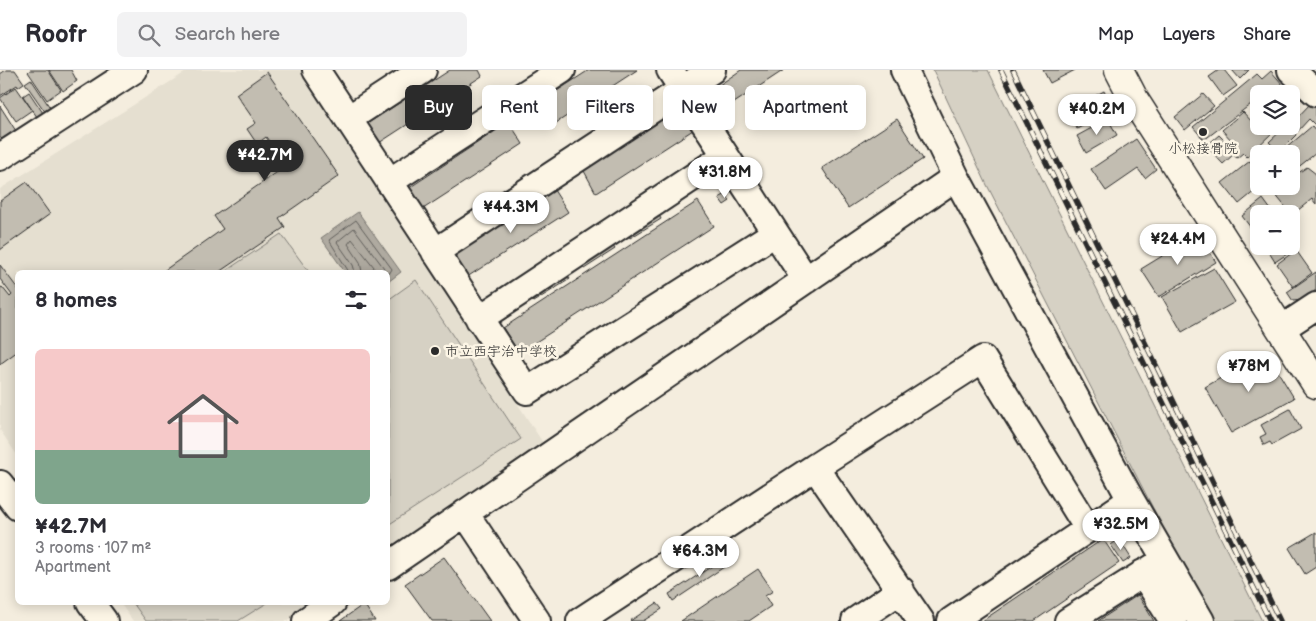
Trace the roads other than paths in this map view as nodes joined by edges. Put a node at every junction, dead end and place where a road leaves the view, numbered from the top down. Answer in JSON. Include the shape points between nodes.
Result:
{"nodes":[{"id":1,"x":134,"y":70,"type":"edge"},
{"id":2,"x":316,"y":70,"type":"edge"},
{"id":3,"x":423,"y":70,"type":"edge"},
{"id":4,"x":562,"y":70,"type":"edge"},
{"id":5,"x":712,"y":70,"type":"edge"},
{"id":6,"x":904,"y":70,"type":"edge"},
{"id":7,"x":1119,"y":70,"type":"edge"},
{"id":8,"x":676,"y":80,"type":"edge"},
{"id":9,"x":348,"y":119,"type":"junction"},
{"id":10,"x":725,"y":156,"type":"junction"},
{"id":11,"x":0,"y":157,"type":"edge"},
{"id":12,"x":956,"y":177,"type":"junction"},
{"id":13,"x":389,"y":182,"type":"junction"},
{"id":14,"x":776,"y":233,"type":"junction"},
{"id":15,"x":435,"y":252,"type":"junction"},
{"id":16,"x":806,"y":280,"type":"junction"},
{"id":17,"x":1316,"y":306,"type":"edge"},
{"id":18,"x":479,"y":318,"type":"junction"},
{"id":19,"x":1281,"y":329,"type":"junction"},
{"id":20,"x":1316,"y":384,"type":"edge"},
{"id":21,"x":815,"y":467,"type":"junction"},
{"id":22,"x":0,"y":484,"type":"edge"},
{"id":23,"x":1131,"y":500,"type":"junction"},
{"id":24,"x":15,"y":504,"type":"edge"},
{"id":25,"x":465,"y":513,"type":"junction"},
{"id":26,"x":1088,"y":529,"type":"junction"},
{"id":27,"x":390,"y":565,"type":"edge"},
{"id":28,"x":1154,"y":566,"type":"junction"},
{"id":29,"x":901,"y":590,"type":"junction"},
{"id":30,"x":92,"y":605,"type":"edge"},
{"id":31,"x":329,"y":605,"type":"edge"},
{"id":32,"x":104,"y":621,"type":"edge"},
{"id":33,"x":306,"y":621,"type":"edge"},
{"id":34,"x":537,"y":621,"type":"edge"},
{"id":35,"x":580,"y":621,"type":"edge"},
{"id":36,"x":855,"y":621,"type":"edge"},
{"id":37,"x":921,"y":621,"type":"edge"},
{"id":38,"x":951,"y":621,"type":"edge"},
{"id":39,"x":1068,"y":621,"type":"edge"},
{"id":40,"x":1173,"y":621,"type":"edge"},
{"id":41,"x":1201,"y":621,"type":"edge"}],
"edges":[{"from":1,"to":11,"type":"street"},
{"from":2,"to":9,"type":"street"},
{"from":3,"to":9,"type":"street"},
{"from":4,"to":13,"type":"street"},
{"from":5,"to":8,"type":"street"},
{"from":6,"to":12,"type":"street"},
{"from":7,"to":19,"type":"main road","via":[[1135,101]]},
{"from":8,"to":10,"type":"street"},
{"from":8,"to":15,"type":"street"},
{"from":9,"to":13,"type":"street"},
{"from":10,"to":14,"type":"street"},
{"from":10,"to":18,"type":"street"},
{"from":12,"to":16,"type":"street"},
{"from":12,"to":23,"type":"street"},
{"from":13,"to":15,"type":"street"},
{"from":14,"to":16,"type":"street"},
{"from":14,"to":18,"type":"street","via":[[527,391]]},
{"from":15,"to":18,"type":"street"},
{"from":16,"to":25,"type":"street"},
{"from":17,"to":19,"type":"street"},
{"from":19,"to":20,"type":"main road"},
{"from":21,"to":26,"type":"street","via":[[983,359]]},
{"from":21,"to":29,"type":"street"},
{"from":21,"to":35,"type":"street"},
{"from":22,"to":24,"type":"street"},
{"from":23,"to":26,"type":"street"},
{"from":23,"to":28,"type":"street"},
{"from":25,"to":27,"type":"street"},
{"from":25,"to":34,"type":"street"},
{"from":26,"to":38,"type":"street"},
{"from":28,"to":39,"type":"street"},
{"from":28,"to":40,"type":"street"},
{"from":28,"to":41,"type":"street"},
{"from":29,"to":36,"type":"street"},
{"from":29,"to":37,"type":"street"},
{"from":30,"to":32,"type":"street"},
{"from":31,"to":33,"type":"street"}]}
